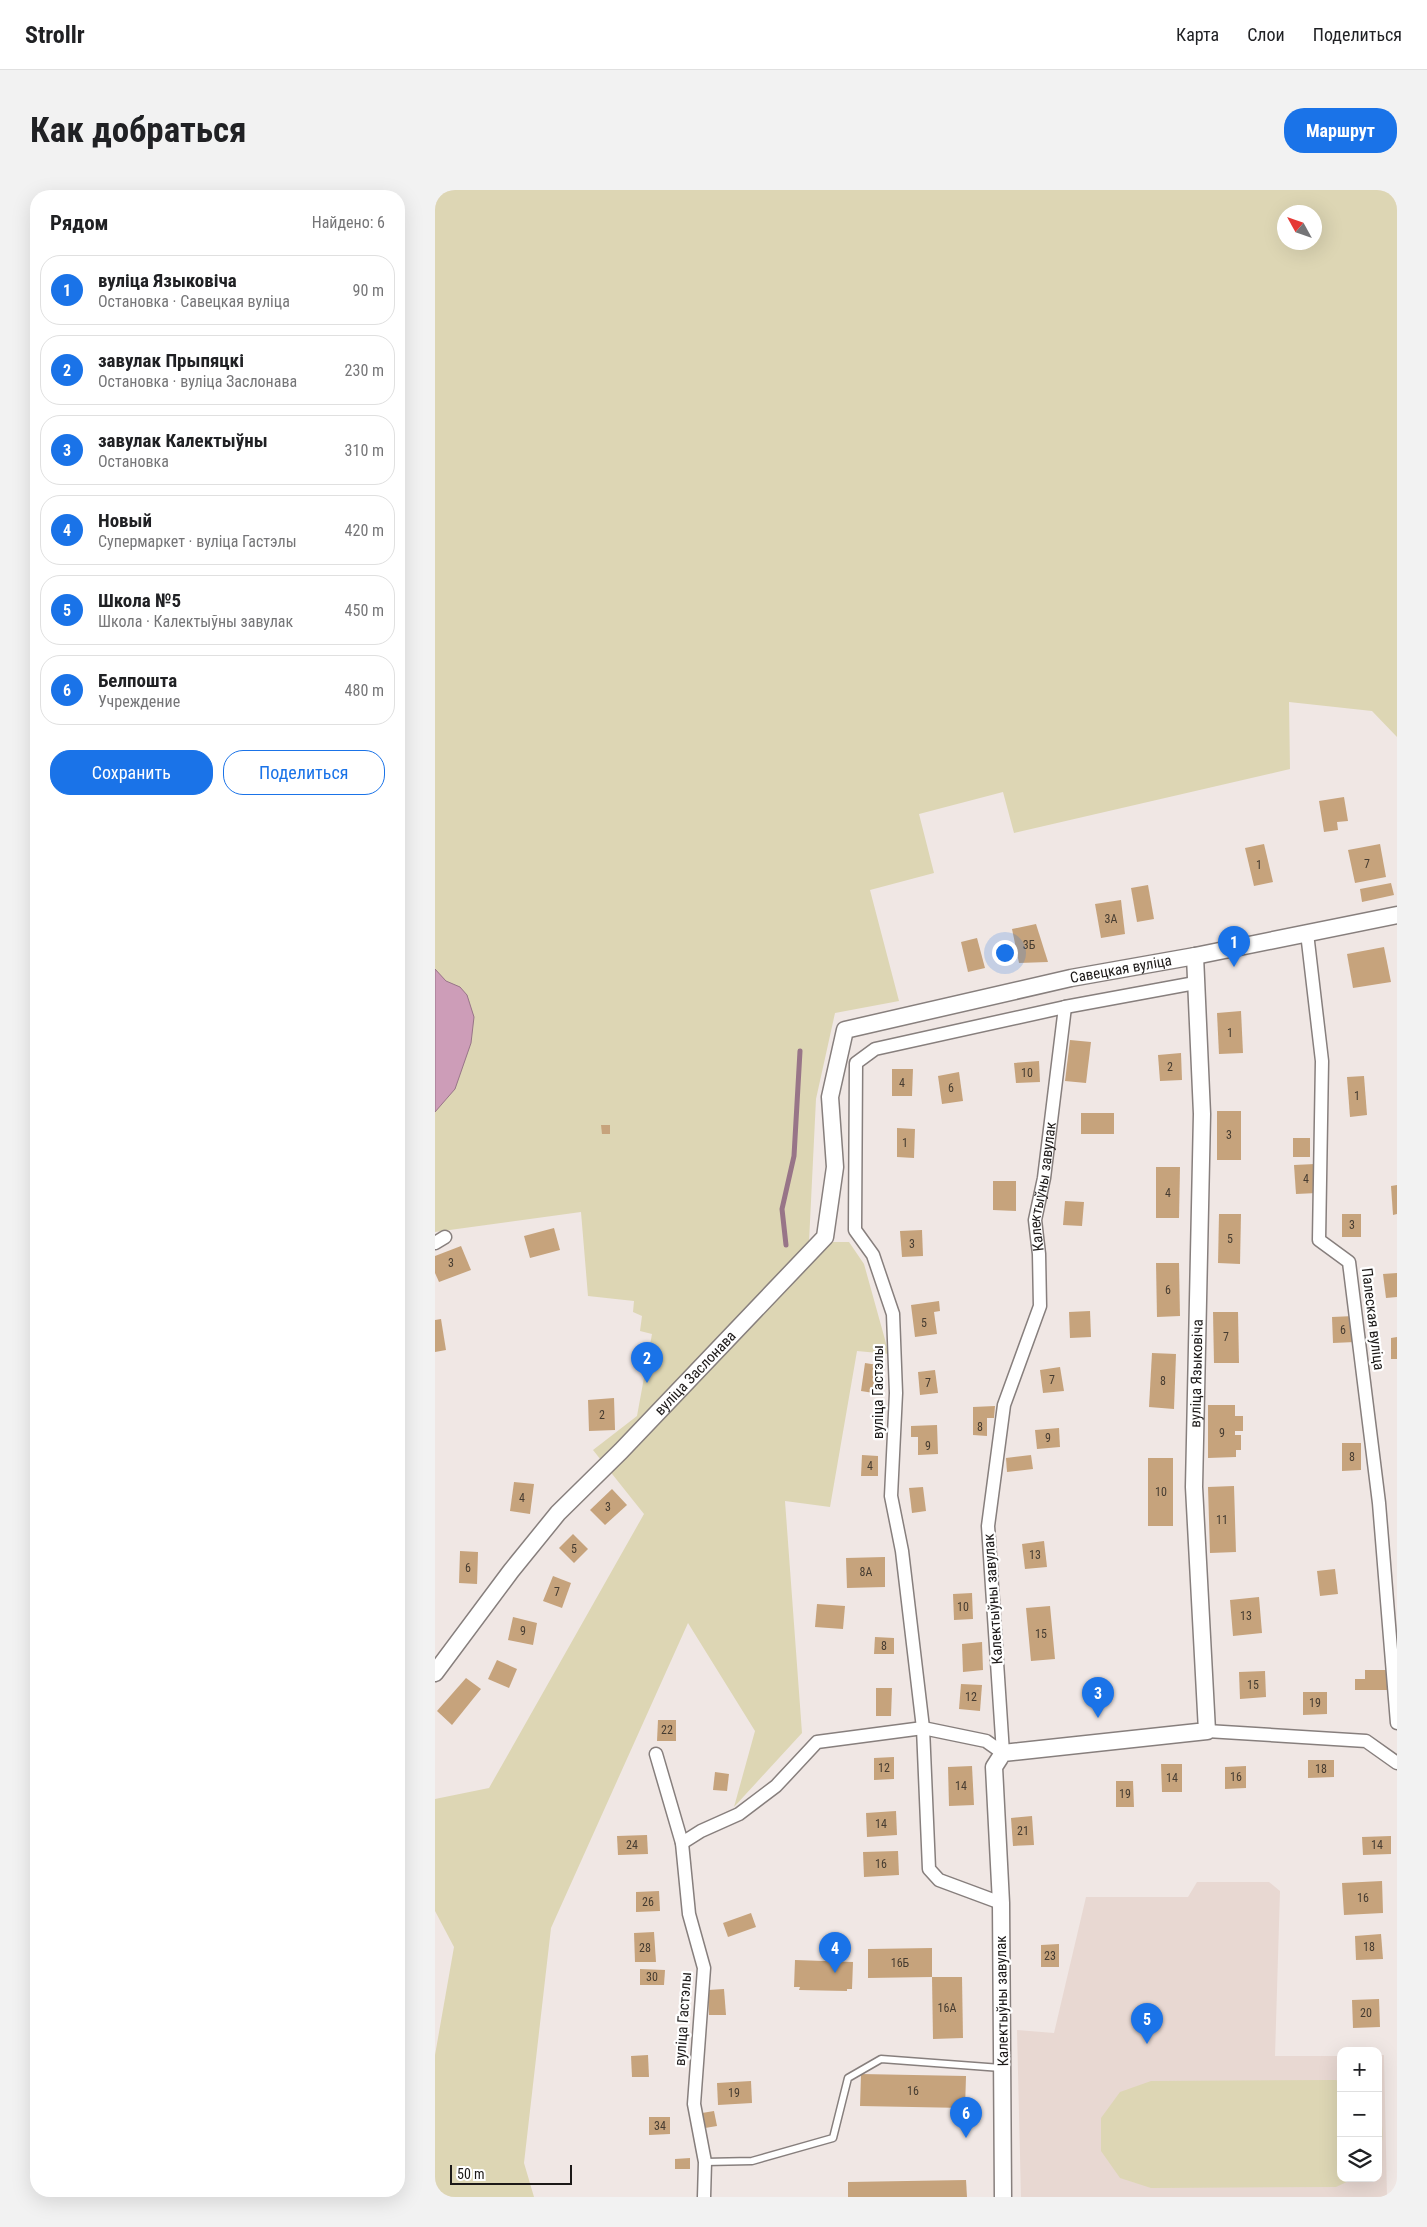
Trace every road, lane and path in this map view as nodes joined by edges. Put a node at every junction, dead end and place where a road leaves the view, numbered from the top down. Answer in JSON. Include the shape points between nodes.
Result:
{"nodes":[{"id":1,"x":1397,"y":915,"type":"edge"},
{"id":2,"x":1307,"y":933,"type":"junction"},
{"id":3,"x":1195,"y":956,"type":"junction"},
{"id":4,"x":1195,"y":982,"type":"junction"},
{"id":5,"x":1065,"y":1008,"type":"junction"},
{"id":6,"x":845,"y":1030,"type":"joint"},
{"id":7,"x":856,"y":1063,"type":"joint"},
{"id":8,"x":435,"y":1673,"type":"edge"},
{"id":9,"x":1397,"y":1723,"type":"edge"},
{"id":10,"x":923,"y":1728,"type":"junction"},
{"id":11,"x":1207,"y":1731,"type":"junction"},
{"id":12,"x":1003,"y":1753,"type":"junction"},
{"id":13,"x":656,"y":1754,"type":"dead end"},
{"id":14,"x":1397,"y":1763,"type":"edge"},
{"id":15,"x":682,"y":1843,"type":"junction"},
{"id":16,"x":1001,"y":1903,"type":"junction"},
{"id":17,"x":1002,"y":2068,"type":"junction"},
{"id":18,"x":705,"y":2162,"type":"junction"},
{"id":19,"x":704,"y":2197,"type":"edge"},
{"id":20,"x":1003,"y":2197,"type":"edge"}],
"edges":[{"from":1,"to":2,"type":"street","name":"Савецкая вуліца"},
{"from":2,"to":3,"type":"street","name":"Савецкая вуліца"},
{"from":2,"to":9,"type":"street","name":"Палеская вуліца","via":[[1322,1061],[1319,1240],[1349,1262],[1379,1503]]},
{"from":3,"to":4,"type":"street","name":"вуліца Языковіча"},
{"from":3,"to":6,"type":"street","name":"Савецкая вуліца","via":[[1071,978]]},
{"from":4,"to":5,"type":"street","name":"Савецкая вуліца"},
{"from":4,"to":11,"type":"street","name":"вуліца Языковіча","via":[[1202,1114],[1194,1487]]},
{"from":5,"to":7,"type":"street","name":"Савецкая вуліца","via":[[875,1049]]},
{"from":5,"to":12,"type":"street","name":"Калектыўны завулак","via":[[1044,1178],[1035,1220],[1040,1306],[1005,1405],[989,1526]]},
{"from":6,"to":8,"type":"street","name":"вуліца Заслонава","via":[[830,1097],[835,1166],[825,1237],[558,1513]]},
{"from":7,"to":10,"type":"street","name":"вуліца Гастэлы","via":[[855,1230],[873,1255],[893,1314],[895,1393],[891,1496],[902,1551]]},
{"from":10,"to":12,"type":"street","via":[[987,1741]]},
{"from":10,"to":15,"type":"street","via":[[817,1742],[776,1786],[739,1814]]},
{"from":10,"to":16,"type":"street","name":"вуліца Гастэлы","via":[[929,1869],[939,1880]]},
{"from":11,"to":12,"type":"street"},
{"from":11,"to":14,"type":"street","via":[[1366,1742]]},
{"from":12,"to":16,"type":"street","name":"Калектыўны завулак","via":[[994,1767]]},
{"from":13,"to":15,"type":"street","name":"вуліца Гастэлы"},
{"from":15,"to":18,"type":"street","name":"вуліца Гастэлы","via":[[689,1914],[704,1968],[694,2104]]},
{"from":16,"to":17,"type":"street","name":"Калектыўны завулак"},
{"from":17,"to":18,"type":"lane","via":[[881,2059],[848,2078],[833,2138],[752,2161]]},
{"from":17,"to":20,"type":"street","name":"Калектыўны завулак"},
{"from":18,"to":19,"type":"street","name":"вуліца Гастэлы"}]}
